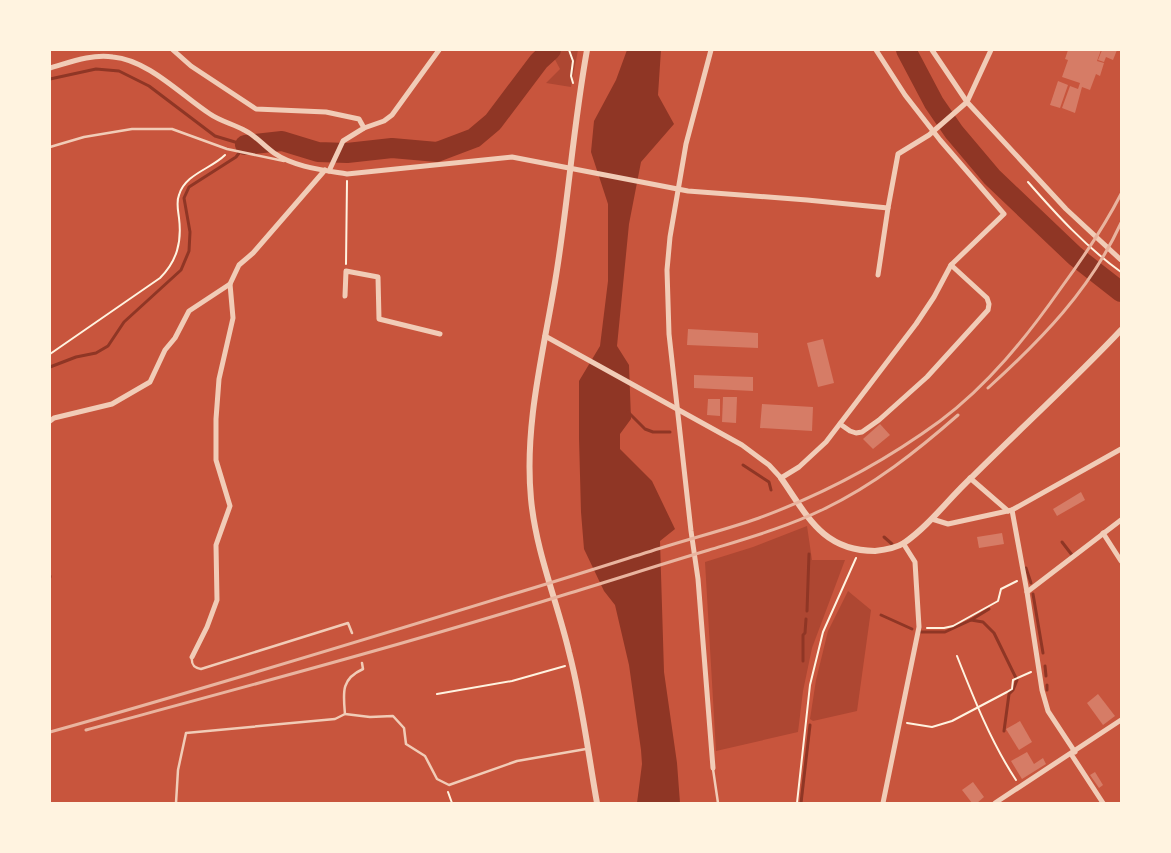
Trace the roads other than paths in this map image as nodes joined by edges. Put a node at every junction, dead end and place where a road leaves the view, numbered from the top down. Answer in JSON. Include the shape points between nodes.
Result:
{"nodes":[{"id":1,"x":173,"y":50,"type":"edge"},
{"id":2,"x":439,"y":50,"type":"edge"},
{"id":3,"x":587,"y":50,"type":"edge"},
{"id":4,"x":711,"y":50,"type":"edge"},
{"id":5,"x":876,"y":50,"type":"edge"},
{"id":6,"x":932,"y":50,"type":"edge"},
{"id":7,"x":991,"y":50,"type":"edge"},
{"id":8,"x":50,"y":68,"type":"edge"},
{"id":9,"x":965,"y":104,"type":"junction"},
{"id":10,"x":364,"y":128,"type":"junction"},
{"id":11,"x":933,"y":132,"type":"junction"},
{"id":12,"x":50,"y":147,"type":"edge"},
{"id":13,"x":292,"y":162,"type":"junction"},
{"id":14,"x":571,"y":168,"type":"junction"},
{"id":15,"x":327,"y":170,"type":"junction"},
{"id":16,"x":678,"y":190,"type":"junction"},
{"id":17,"x":888,"y":208,"type":"junction"},
{"id":18,"x":1121,"y":260,"type":"edge"},
{"id":19,"x":951,"y":265,"type":"junction"},
{"id":20,"x":878,"y":275,"type":"dead end"},
{"id":21,"x":230,"y":284,"type":"junction"},
{"id":22,"x":345,"y":296,"type":"dead end"},
{"id":23,"x":440,"y":334,"type":"dead end"},
{"id":24,"x":1120,"y":334,"type":"edge"},
{"id":25,"x":546,"y":336,"type":"junction"},
{"id":26,"x":678,"y":410,"type":"junction"},
{"id":27,"x":50,"y":421,"type":"edge"},
{"id":28,"x":840,"y":424,"type":"junction"},
{"id":29,"x":1121,"y":448,"type":"edge"},
{"id":30,"x":781,"y":478,"type":"junction"},
{"id":31,"x":970,"y":478,"type":"junction"},
{"id":32,"x":1010,"y":510,"type":"junction"},
{"id":33,"x":932,"y":519,"type":"junction"},
{"id":34,"x":1121,"y":520,"type":"edge"},
{"id":35,"x":1103,"y":533,"type":"junction"},
{"id":36,"x":903,"y":543,"type":"junction"},
{"id":37,"x":1121,"y":562,"type":"edge"},
{"id":38,"x":1027,"y":592,"type":"junction"},
{"id":39,"x":352,"y":633,"type":"dead end"},
{"id":40,"x":192,"y":657,"type":"joint"},
{"id":41,"x":362,"y":662,"type":"dead end"},
{"id":42,"x":345,"y":714,"type":"junction"},
{"id":43,"x":1121,"y":720,"type":"edge"},
{"id":44,"x":588,"y":749,"type":"junction"},
{"id":45,"x":1073,"y":753,"type":"junction"},
{"id":46,"x":713,"y":768,"type":"joint"},
{"id":47,"x":176,"y":803,"type":"edge"},
{"id":48,"x":597,"y":803,"type":"edge"},
{"id":49,"x":718,"y":803,"type":"edge"},
{"id":50,"x":883,"y":803,"type":"edge"},
{"id":51,"x":995,"y":803,"type":"edge"},
{"id":52,"x":1103,"y":803,"type":"edge"}],
"edges":[{"from":1,"to":10,"type":"street","via":[[191,66],[256,109],[326,112],[359,118]]},
{"from":2,"to":10,"type":"street","via":[[392,115]]},
{"from":3,"to":14,"type":"street"},
{"from":4,"to":16,"type":"street","via":[[686,144]]},
{"from":5,"to":11,"type":"street"},
{"from":6,"to":9,"type":"street"},
{"from":7,"to":9,"type":"street"},
{"from":8,"to":13,"type":"street","via":[[94,56],[134,62],[162,78],[212,116],[246,130],[274,154]]},
{"from":9,"to":11,"type":"street"},
{"from":9,"to":18,"type":"street","via":[[1066,209]]},
{"from":10,"to":15,"type":"street","via":[[343,141]]},
{"from":11,"to":17,"type":"street","via":[[898,154]]},
{"from":11,"to":19,"type":"street","via":[[1004,214]]},
{"from":12,"to":13,"type":"lane","via":[[132,129],[172,129],[227,149]]},
{"from":13,"to":15,"type":"street"},
{"from":14,"to":15,"type":"street","via":[[512,157],[347,174]]},
{"from":14,"to":16,"type":"street"},
{"from":14,"to":25,"type":"street"},
{"from":15,"to":21,"type":"street","via":[[239,265]]},
{"from":16,"to":17,"type":"street"},
{"from":16,"to":26,"type":"street","via":[[667,270],[669,334]]},
{"from":17,"to":20,"type":"street"},
{"from":19,"to":28,"type":"street","via":[[916,324]]},
{"from":19,"to":28,"type":"street","via":[[987,298],[988,310],[927,377],[879,420],[856,433]]},
{"from":21,"to":27,"type":"street","via":[[189,311],[150,382],[112,404]]},
{"from":21,"to":40,"type":"street","via":[[233,318],[219,379],[216,460],[230,506],[216,545],[217,600]]},
{"from":22,"to":23,"type":"street","via":[[346,271],[378,277],[378,319]]},
{"from":24,"to":31,"type":"street"},
{"from":25,"to":26,"type":"street"},
{"from":25,"to":44,"type":"street","via":[[531,428],[531,496],[541,556],[572,664]]},
{"from":26,"to":30,"type":"street","via":[[742,445],[769,464]]},
{"from":26,"to":46,"type":"street","via":[[698,579]]},
{"from":28,"to":30,"type":"street","via":[[811,457]]},
{"from":29,"to":32,"type":"street"},
{"from":30,"to":36,"type":"street","via":[[827,538],[842,545],[875,551]]},
{"from":31,"to":32,"type":"street"},
{"from":31,"to":33,"type":"street"},
{"from":32,"to":33,"type":"street","via":[[948,524]]},
{"from":32,"to":38,"type":"street"},
{"from":33,"to":36,"type":"street"},
{"from":34,"to":35,"type":"street"},
{"from":35,"to":37,"type":"street"},
{"from":35,"to":38,"type":"street"},
{"from":36,"to":50,"type":"street","via":[[915,562],[919,627]]},
{"from":38,"to":45,"type":"street","via":[[1039,677],[1048,711]]},
{"from":39,"to":40,"type":"lane","via":[[348,623],[201,669],[193,666]]},
{"from":41,"to":42,"type":"lane","via":[[363,669],[349,678],[345,685]]},
{"from":42,"to":44,"type":"lane","via":[[393,716],[404,728],[406,744],[425,756],[437,779],[449,785],[517,762]]},
{"from":42,"to":47,"type":"lane","via":[[335,719],[186,733],[178,770]]},
{"from":43,"to":45,"type":"street"},
{"from":44,"to":48,"type":"street"},
{"from":45,"to":51,"type":"street"},
{"from":45,"to":52,"type":"street"},
{"from":46,"to":49,"type":"lane"}]}
